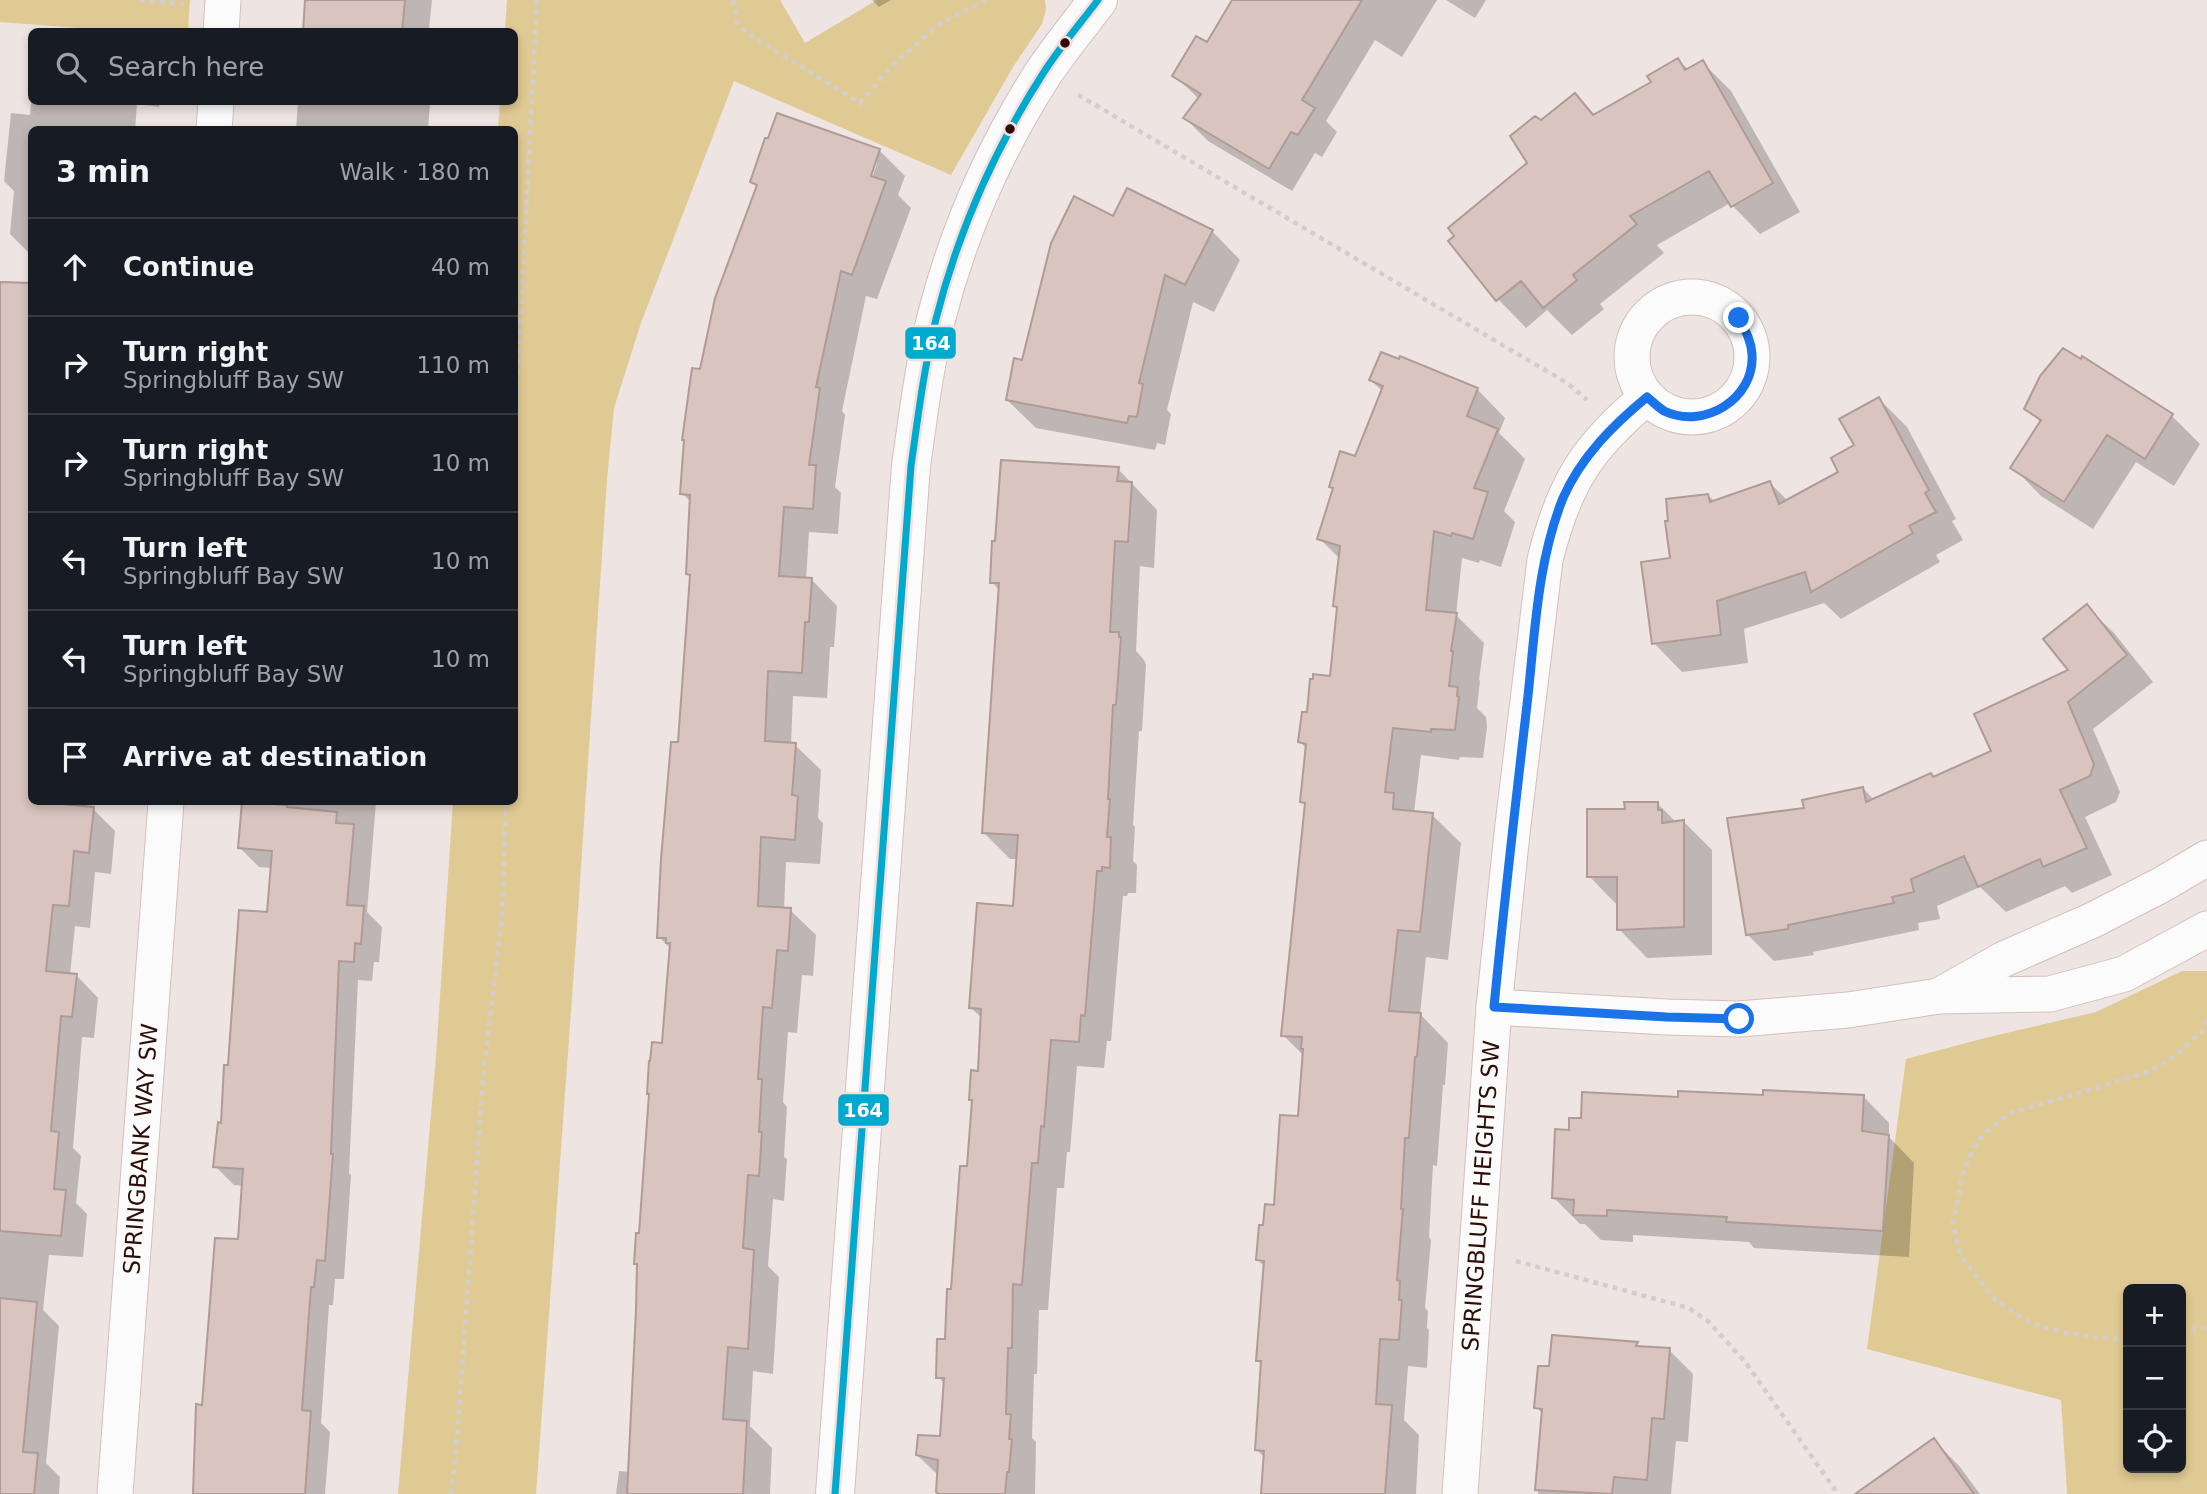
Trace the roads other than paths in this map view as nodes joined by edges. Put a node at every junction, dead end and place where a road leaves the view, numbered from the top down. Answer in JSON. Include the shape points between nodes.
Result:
{"nodes":[{"id":1,"x":1098,"y":0,"type":"edge"},
{"id":2,"x":209,"y":2,"type":"edge"},
{"id":3,"x":219,"y":28,"type":"edge"},
{"id":4,"x":216,"y":105,"type":"edge"},
{"id":5,"x":214,"y":126,"type":"edge"},
{"id":6,"x":1647,"y":397,"type":"dead end"},
{"id":7,"x":166,"y":805,"type":"edge"},
{"id":8,"x":2207,"y":858,"type":"edge"},
{"id":9,"x":2207,"y":929,"type":"edge"},
{"id":10,"x":1939,"y":996,"type":"junction"},
{"id":11,"x":1494,"y":1007,"type":"junction"},
{"id":12,"x":115,"y":1494,"type":"edge"},
{"id":13,"x":835,"y":1494,"type":"edge"},
{"id":14,"x":1460,"y":1494,"type":"edge"}],
"edges":[{"from":1,"to":13,"type":"street","via":[[1045,72],[984,180],[936,319],[921,395],[911,466]]},
{"from":2,"to":3,"type":"street"},
{"from":4,"to":5,"type":"street"},
{"from":6,"to":11,"type":"street","via":[[1615,424],[1590,454],[1564,495],[1554,523],[1545,560]]},
{"from":7,"to":12,"type":"street","name":"SPRINGBANK WAY SW"},
{"from":8,"to":10,"type":"street","name":"SPRINGBLUFF HEIGHTS SW"},
{"from":9,"to":10,"type":"street","name":"SPRINGBLUFF HEIGHTS SW","via":[[2124,974],[2060,992]]},
{"from":10,"to":11,"type":"street","name":"SPRINGBLUFF HEIGHTS SW","via":[[1848,1010],[1739,1019]]},
{"from":11,"to":14,"type":"street","name":"SPRINGBLUFF HEIGHTS SW"}]}
